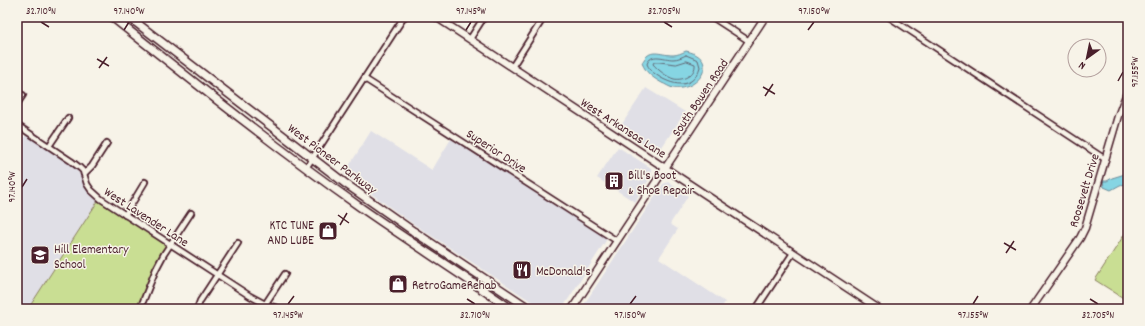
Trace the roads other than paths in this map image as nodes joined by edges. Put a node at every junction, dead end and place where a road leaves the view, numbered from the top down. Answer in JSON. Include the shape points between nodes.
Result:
{"nodes":[{"id":1,"x":112,"y":17,"type":"edge"},
{"id":2,"x":129,"y":17,"type":"edge"},
{"id":3,"x":404,"y":17,"type":"edge"},
{"id":4,"x":436,"y":17,"type":"edge"},
{"id":5,"x":484,"y":17,"type":"edge"},
{"id":6,"x":544,"y":17,"type":"edge"},
{"id":7,"x":712,"y":17,"type":"edge"},
{"id":8,"x":765,"y":17,"type":"edge"},
{"id":9,"x":889,"y":17,"type":"edge"},
{"id":10,"x":470,"y":39,"type":"junction"},
{"id":11,"x":749,"y":41,"type":"junction"},
{"id":12,"x":512,"y":67,"type":"junction"},
{"id":13,"x":208,"y":78,"type":"junction"},
{"id":14,"x":365,"y":79,"type":"junction"},
{"id":15,"x":201,"y":87,"type":"junction"},
{"id":16,"x":1128,"y":90,"type":"edge"},
{"id":17,"x":23,"y":95,"type":"dead end"},
{"id":18,"x":17,"y":104,"type":"edge"},
{"id":19,"x":68,"y":118,"type":"dead end"},
{"id":20,"x":17,"y":125,"type":"edge"},
{"id":21,"x":107,"y":143,"type":"dead end"},
{"id":22,"x":49,"y":146,"type":"junction"},
{"id":23,"x":313,"y":159,"type":"junction"},
{"id":24,"x":1105,"y":159,"type":"junction"},
{"id":25,"x":306,"y":168,"type":"junction"},
{"id":26,"x":665,"y":168,"type":"junction"},
{"id":27,"x":84,"y":174,"type":"junction"},
{"id":28,"x":145,"y":182,"type":"dead end"},
{"id":29,"x":191,"y":213,"type":"dead end"},
{"id":30,"x":125,"y":215,"type":"junction"},
{"id":31,"x":617,"y":241,"type":"junction"},
{"id":32,"x":238,"y":243,"type":"dead end"},
{"id":33,"x":170,"y":244,"type":"junction"},
{"id":34,"x":793,"y":253,"type":"junction"},
{"id":35,"x":457,"y":260,"type":"junction"},
{"id":36,"x":450,"y":268,"type":"junction"},
{"id":37,"x":285,"y":274,"type":"dead end"},
{"id":38,"x":217,"y":275,"type":"junction"},
{"id":39,"x":264,"y":307,"type":"edge"},
{"id":40,"x":140,"y":309,"type":"edge"},
{"id":41,"x":196,"y":309,"type":"edge"},
{"id":42,"x":280,"y":309,"type":"edge"},
{"id":43,"x":511,"y":309,"type":"edge"},
{"id":44,"x":530,"y":309,"type":"edge"},
{"id":45,"x":572,"y":309,"type":"edge"},
{"id":46,"x":756,"y":309,"type":"edge"},
{"id":47,"x":879,"y":309,"type":"edge"},
{"id":48,"x":1031,"y":309,"type":"edge"}],
"edges":[{"from":1,"to":15,"type":"main road","name":"West Pioneer Parkway"},
{"from":2,"to":13,"type":"main road","name":"West Pioneer Parkway"},
{"from":3,"to":14,"type":"street"},
{"from":4,"to":10,"type":"main road","name":"West Arkansas Lane"},
{"from":5,"to":10,"type":"street"},
{"from":6,"to":12,"type":"street"},
{"from":7,"to":11,"type":"street"},
{"from":8,"to":11,"type":"main road","name":"South Bowen Road"},
{"from":9,"to":24,"type":"street"},
{"from":10,"to":12,"type":"main road","name":"West Arkansas Lane"},
{"from":11,"to":26,"type":"main road","name":"South Bowen Road"},
{"from":12,"to":26,"type":"main road","name":"West Arkansas Lane"},
{"from":13,"to":15,"type":"main road"},
{"from":13,"to":23,"type":"main road","name":"West Pioneer Parkway"},
{"from":14,"to":23,"type":"street"},
{"from":14,"to":31,"type":"street","name":"Superior Drive"},
{"from":15,"to":25,"type":"main road","name":"West Pioneer Parkway"},
{"from":16,"to":24,"type":"main road","name":"Roosevelt Drive"},
{"from":17,"to":18,"type":"street"},
{"from":19,"to":22,"type":"street"},
{"from":20,"to":22,"type":"street","name":"West Lavender Lane"},
{"from":21,"to":27,"type":"street"},
{"from":22,"to":27,"type":"street","name":"West Lavender Lane","via":[[71,161]]},
{"from":23,"to":25,"type":"street"},
{"from":23,"to":35,"type":"main road","name":"West Pioneer Parkway"},
{"from":24,"to":48,"type":"main road","name":"Roosevelt Drive","via":[[1085,228]]},
{"from":25,"to":36,"type":"main road","name":"West Pioneer Parkway"},
{"from":26,"to":31,"type":"main road","name":"South Bowen Road"},
{"from":26,"to":34,"type":"main road","name":"West Arkansas Lane"},
{"from":27,"to":30,"type":"street","name":"West Lavender Lane","via":[[87,184],[96,195]]},
{"from":28,"to":30,"type":"street"},
{"from":29,"to":33,"type":"street"},
{"from":30,"to":33,"type":"street","name":"West Lavender Lane"},
{"from":31,"to":45,"type":"main road","name":"South Bowen Road"},
{"from":32,"to":38,"type":"street"},
{"from":33,"to":38,"type":"street","name":"West Lavender Lane"},
{"from":33,"to":40,"type":"street","via":[[156,269]]},
{"from":34,"to":46,"type":"street"},
{"from":34,"to":47,"type":"main road","name":"West Arkansas Lane"},
{"from":35,"to":36,"type":"main road"},
{"from":35,"to":44,"type":"main road","name":"West Pioneer Parkway"},
{"from":36,"to":43,"type":"main road","name":"West Pioneer Parkway"},
{"from":37,"to":39,"type":"street"},
{"from":38,"to":39,"type":"street","name":"West Lavender Lane"},
{"from":38,"to":41,"type":"street"},
{"from":39,"to":42,"type":"street","name":"West Lavender Lane"}]}
